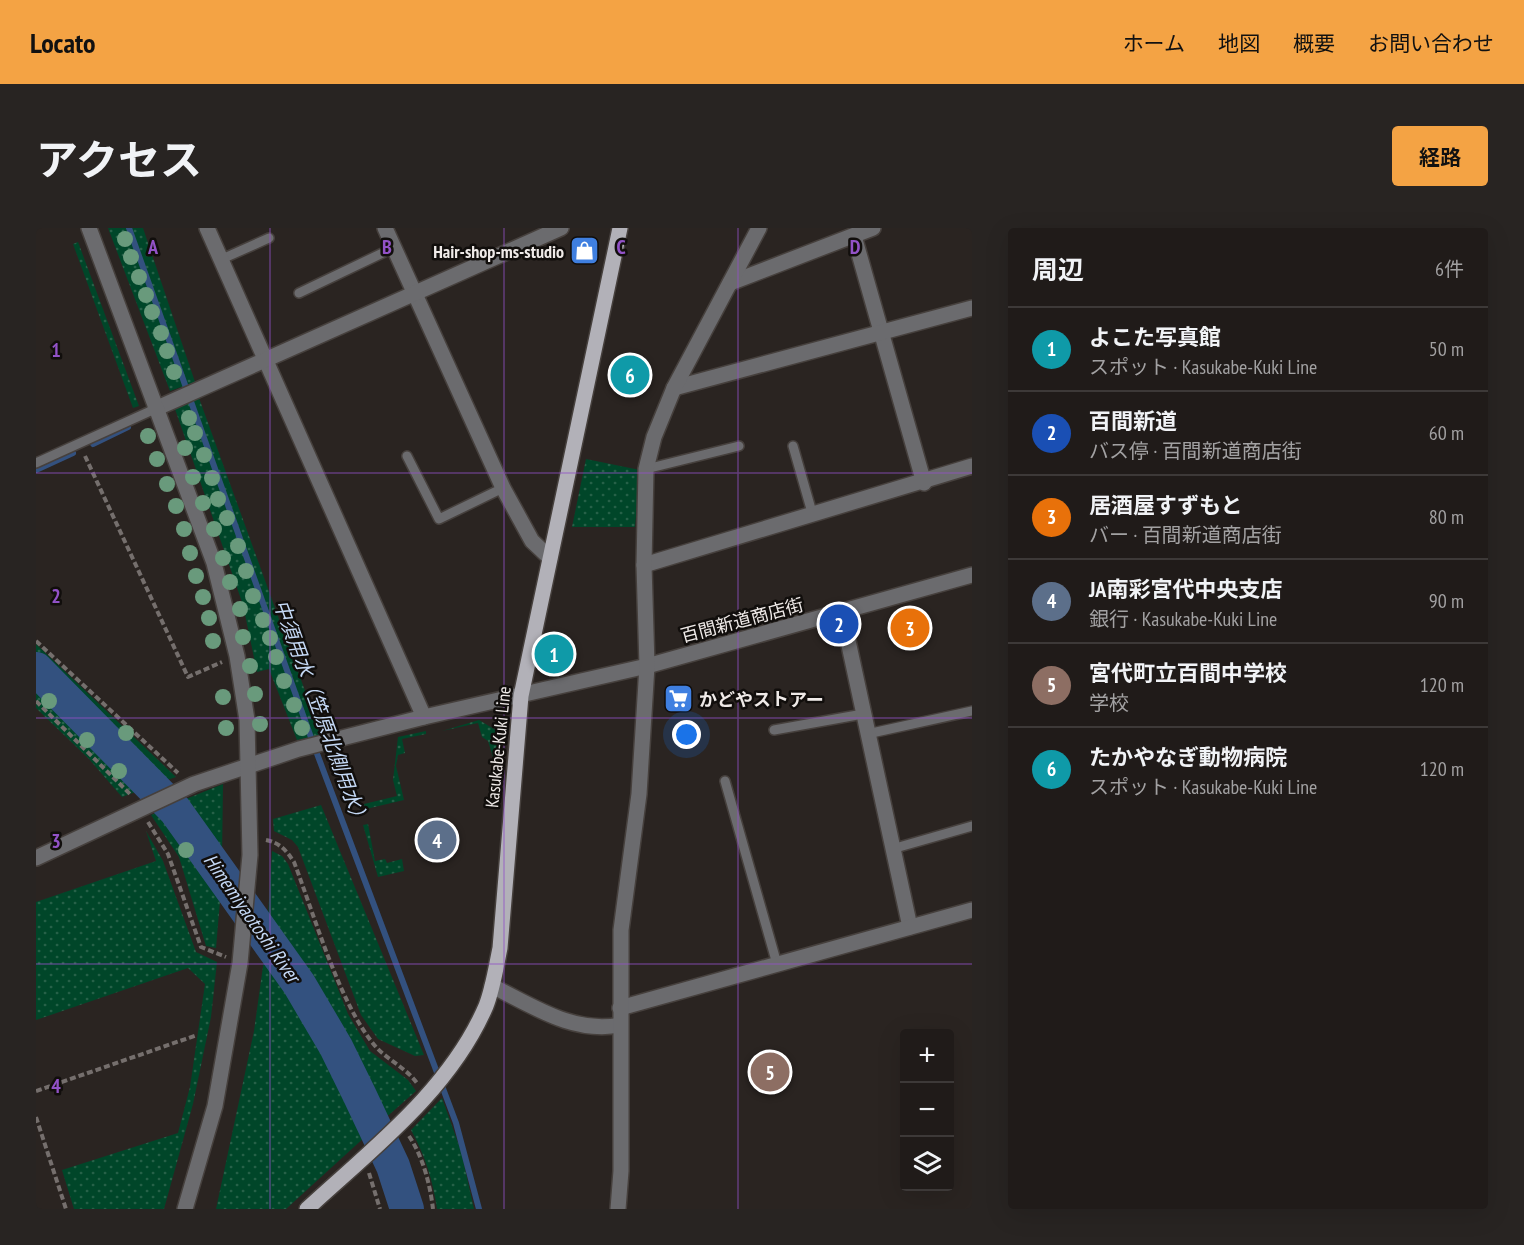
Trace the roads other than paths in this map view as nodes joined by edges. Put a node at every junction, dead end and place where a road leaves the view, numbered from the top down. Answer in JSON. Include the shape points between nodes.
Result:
{"nodes":[{"id":1,"x":90,"y":228,"type":"edge"},
{"id":2,"x":207,"y":228,"type":"edge"},
{"id":3,"x":385,"y":228,"type":"edge"},
{"id":4,"x":561,"y":228,"type":"edge"},
{"id":5,"x":620,"y":228,"type":"edge"},
{"id":6,"x":759,"y":228,"type":"edge"},
{"id":7,"x":873,"y":228,"type":"edge"},
{"id":8,"x":855,"y":236,"type":"junction"},
{"id":9,"x":269,"y":238,"type":"dead end"},
{"id":10,"x":393,"y":248,"type":"junction"},
{"id":11,"x":222,"y":259,"type":"junction"},
{"id":12,"x":730,"y":283,"type":"junction"},
{"id":13,"x":299,"y":293,"type":"dead end"},
{"id":14,"x":414,"y":293,"type":"junction"},
{"id":15,"x":971,"y":313,"type":"edge"},
{"id":16,"x":880,"y":333,"type":"junction"},
{"id":17,"x":266,"y":360,"type":"junction"},
{"id":18,"x":674,"y":388,"type":"junction"},
{"id":19,"x":155,"y":409,"type":"junction"},
{"id":20,"x":738,"y":446,"type":"dead end"},
{"id":21,"x":793,"y":446,"type":"dead end"},
{"id":22,"x":407,"y":456,"type":"dead end"},
{"id":23,"x":36,"y":463,"type":"edge"},
{"id":24,"x":972,"y":466,"type":"edge"},
{"id":25,"x":646,"y":469,"type":"junction"},
{"id":26,"x":924,"y":483,"type":"junction"},
{"id":27,"x":503,"y":488,"type":"junction"},
{"id":28,"x":813,"y":516,"type":"junction"},
{"id":29,"x":550,"y":558,"type":"junction"},
{"id":30,"x":644,"y":565,"type":"junction"},
{"id":31,"x":972,"y":575,"type":"edge"},
{"id":32,"x":842,"y":613,"type":"junction"},
{"id":33,"x":647,"y":666,"type":"junction"},
{"id":34,"x":521,"y":696,"type":"junction"},
{"id":35,"x":972,"y":711,"type":"edge"},
{"id":36,"x":863,"y":714,"type":"junction"},
{"id":37,"x":424,"y":717,"type":"junction"},
{"id":38,"x":774,"y":730,"type":"dead end"},
{"id":39,"x":867,"y":734,"type":"junction"},
{"id":40,"x":248,"y":766,"type":"junction"},
{"id":41,"x":725,"y":781,"type":"dead end"},
{"id":42,"x":972,"y":826,"type":"edge"},
{"id":43,"x":892,"y":849,"type":"junction"},
{"id":44,"x":36,"y":858,"type":"edge"},
{"id":45,"x":972,"y":910,"type":"edge"},
{"id":46,"x":910,"y":927,"type":"junction"},
{"id":47,"x":777,"y":964,"type":"junction"},
{"id":48,"x":492,"y":986,"type":"junction"},
{"id":49,"x":620,"y":1008,"type":"junction"},
{"id":50,"x":620,"y":1025,"type":"junction"},
{"id":51,"x":185,"y":1209,"type":"edge"},
{"id":52,"x":307,"y":1209,"type":"edge"},
{"id":53,"x":618,"y":1209,"type":"edge"}],
"edges":[{"from":1,"to":19,"type":"street"},
{"from":2,"to":11,"type":"street"},
{"from":3,"to":10,"type":"street"},
{"from":4,"to":14,"type":"street"},
{"from":5,"to":29,"type":"main road","name":"Kasukabe-Kuki Line"},
{"from":6,"to":12,"type":"street"},
{"from":7,"to":8,"type":"street"},
{"from":8,"to":12,"type":"street"},
{"from":8,"to":16,"type":"street"},
{"from":9,"to":11,"type":"lane"},
{"from":10,"to":13,"type":"lane"},
{"from":10,"to":14,"type":"street"},
{"from":11,"to":17,"type":"street"},
{"from":12,"to":18,"type":"street"},
{"from":14,"to":17,"type":"street"},
{"from":14,"to":27,"type":"street"},
{"from":15,"to":16,"type":"street"},
{"from":16,"to":18,"type":"street"},
{"from":16,"to":26,"type":"street"},
{"from":17,"to":19,"type":"street"},
{"from":17,"to":37,"type":"street"},
{"from":18,"to":25,"type":"street"},
{"from":19,"to":23,"type":"lane"},
{"from":19,"to":40,"type":"street","via":[[203,531],[237,656],[247,720]]},
{"from":20,"to":25,"type":"lane"},
{"from":21,"to":28,"type":"lane"},
{"from":22,"to":27,"type":"lane","via":[[439,519]]},
{"from":24,"to":26,"type":"street"},
{"from":25,"to":30,"type":"street"},
{"from":26,"to":28,"type":"street"},
{"from":27,"to":29,"type":"street","via":[[532,541]]},
{"from":28,"to":30,"type":"street"},
{"from":29,"to":34,"type":"main road","name":"Kasukabe-Kuki Line"},
{"from":30,"to":33,"type":"street"},
{"from":31,"to":32,"type":"street","name":"百間新道商店街"},
{"from":32,"to":33,"type":"street","name":"百間新道商店街"},
{"from":32,"to":36,"type":"street"},
{"from":33,"to":34,"type":"street","name":"百間新道商店街"},
{"from":33,"to":49,"type":"street","via":[[639,794],[621,930]]},
{"from":34,"to":37,"type":"street","name":"百間新道商店街"},
{"from":34,"to":48,"type":"main road","name":"Kasukabe-Kuki Line","via":[[500,948]]},
{"from":35,"to":39,"type":"lane"},
{"from":36,"to":38,"type":"lane"},
{"from":36,"to":39,"type":"street"},
{"from":37,"to":40,"type":"street","name":"百間新道商店街"},
{"from":39,"to":43,"type":"street"},
{"from":40,"to":44,"type":"street","name":"百間新道商店街","via":[[194,784]]},
{"from":40,"to":51,"type":"street","via":[[250,855],[240,963],[215,1106]]},
{"from":41,"to":47,"type":"lane"},
{"from":42,"to":43,"type":"lane"},
{"from":43,"to":46,"type":"street"},
{"from":45,"to":46,"type":"street"},
{"from":46,"to":47,"type":"street"},
{"from":47,"to":49,"type":"street"},
{"from":48,"to":50,"type":"street","via":[[568,1023],[602,1029]]},
{"from":48,"to":52,"type":"main road","name":"Kasukabe-Kuki Line","via":[[453,1065],[400,1123]]},
{"from":49,"to":50,"type":"street"},
{"from":50,"to":53,"type":"street"}]}
